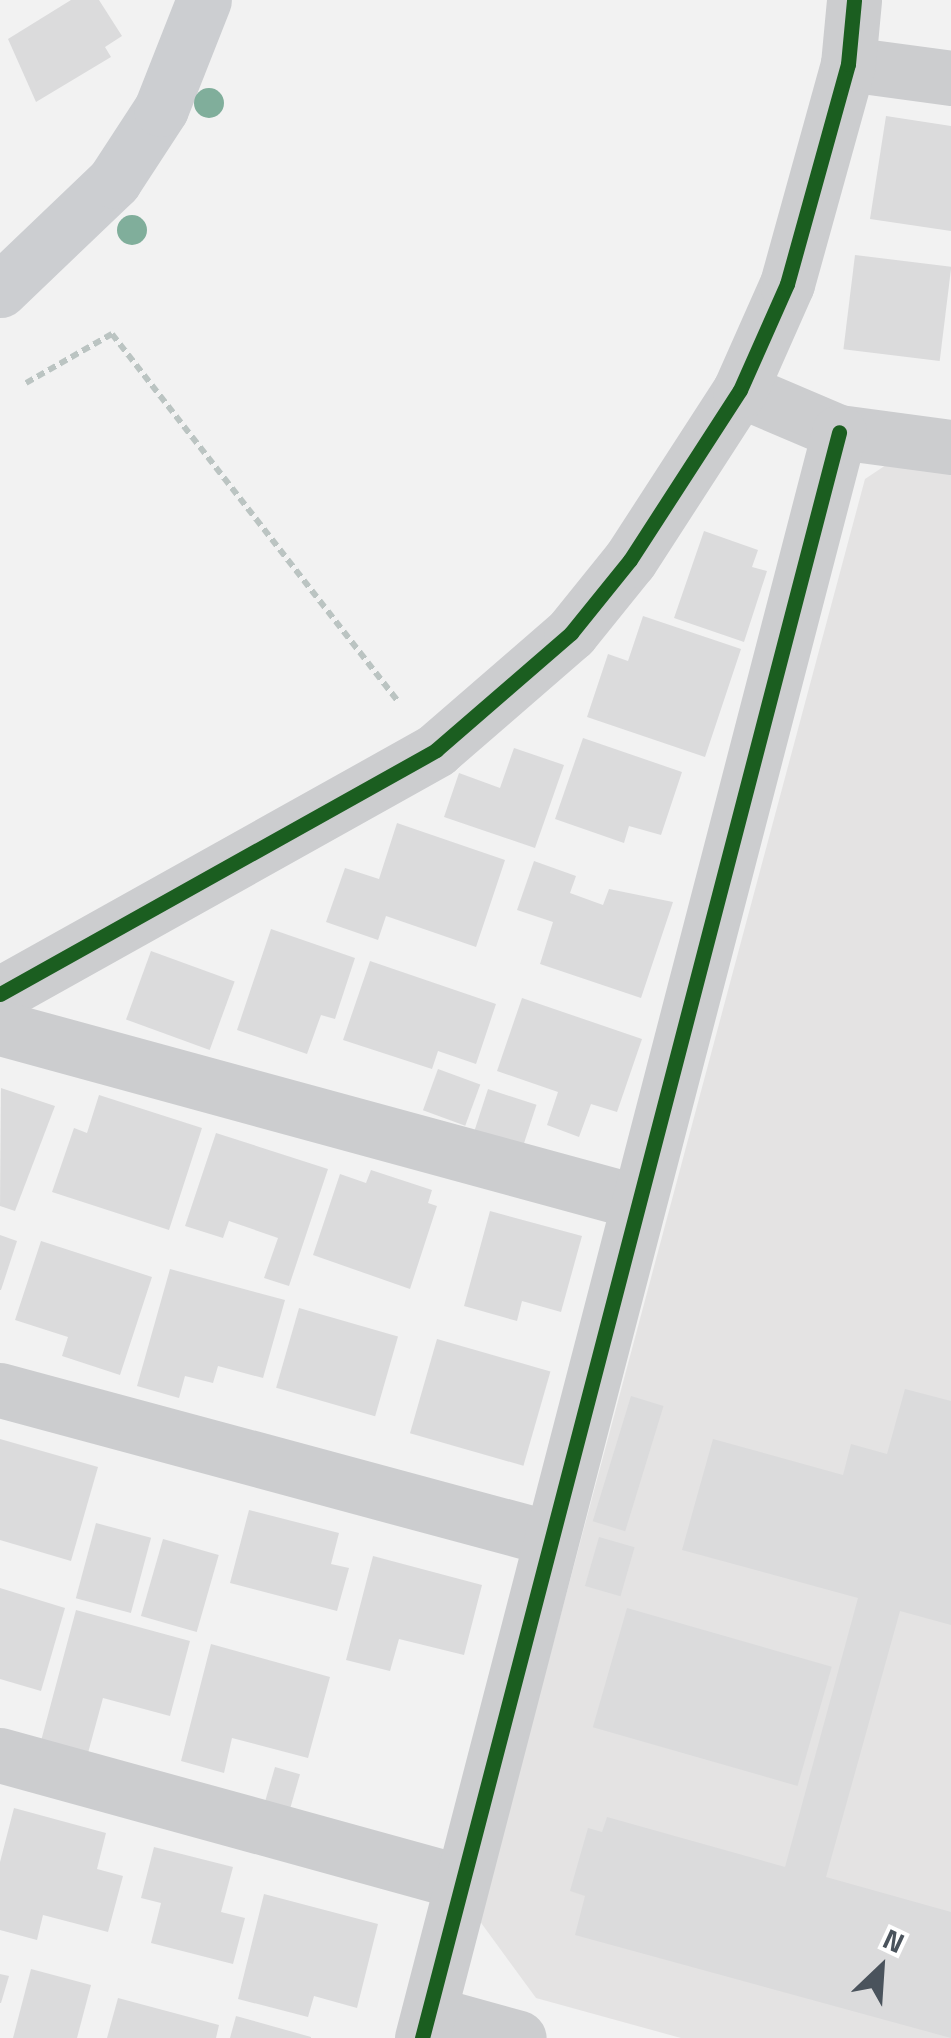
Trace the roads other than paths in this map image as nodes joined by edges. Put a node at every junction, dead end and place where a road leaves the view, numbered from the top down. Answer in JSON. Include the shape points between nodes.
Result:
{"nodes":[{"id":1,"x":204,"y":0,"type":"edge"},
{"id":2,"x":854,"y":0,"type":"edge"},
{"id":3,"x":848,"y":64,"type":"junction"},
{"id":4,"x":951,"y":78,"type":"edge"},
{"id":5,"x":0,"y":290,"type":"edge"},
{"id":6,"x":740,"y":390,"type":"junction"},
{"id":7,"x":839,"y":432,"type":"junction"},
{"id":8,"x":951,"y":447,"type":"edge"},
{"id":9,"x":0,"y":994,"type":"edge"},
{"id":10,"x":0,"y":1028,"type":"edge"},
{"id":11,"x":638,"y":1202,"type":"junction"},
{"id":12,"x":0,"y":1390,"type":"edge"},
{"id":13,"x":550,"y":1538,"type":"junction"},
{"id":14,"x":0,"y":1755,"type":"edge"},
{"id":15,"x":459,"y":1881,"type":"junction"},
{"id":16,"x":425,"y":2025,"type":"edge"},
{"id":17,"x":519,"y":2038,"type":"edge"}],
"edges":[{"from":1,"to":5,"type":"street","via":[[162,109],[114,181]]},
{"from":2,"to":3,"type":"street"},
{"from":3,"to":4,"type":"street"},
{"from":3,"to":6,"type":"street","via":[[787,284]]},
{"from":6,"to":7,"type":"street"},
{"from":6,"to":9,"type":"street","via":[[630,560],[570,633],[436,750]]},
{"from":7,"to":8,"type":"street"},
{"from":7,"to":11,"type":"street"},
{"from":10,"to":11,"type":"street"},
{"from":11,"to":13,"type":"street"},
{"from":12,"to":13,"type":"street"},
{"from":13,"to":15,"type":"street"},
{"from":14,"to":15,"type":"street"},
{"from":15,"to":16,"type":"street"},
{"from":16,"to":17,"type":"street"}]}
